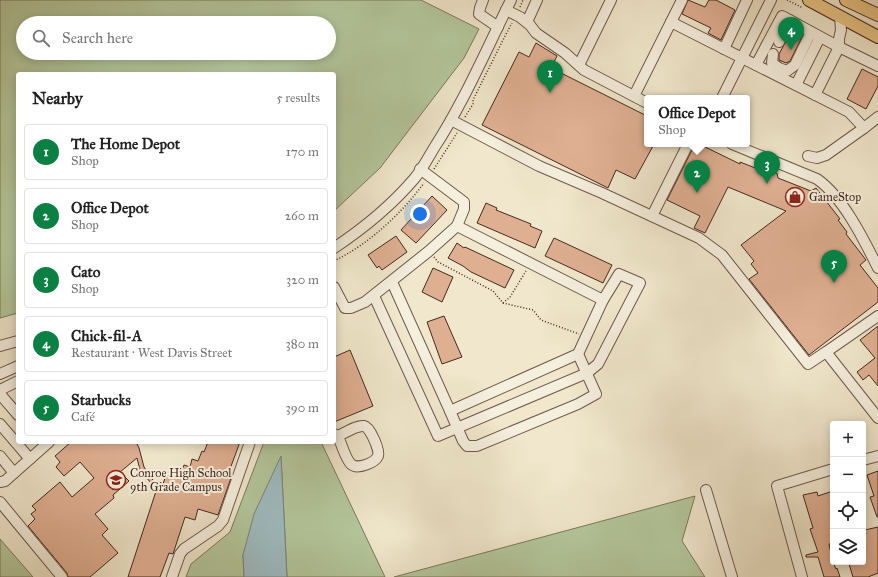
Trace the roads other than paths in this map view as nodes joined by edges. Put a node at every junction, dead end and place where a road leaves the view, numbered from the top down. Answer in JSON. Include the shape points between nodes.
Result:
{"nodes":[{"id":1,"x":483,"y":0,"type":"edge"},
{"id":2,"x":510,"y":0,"type":"edge"},
{"id":3,"x":537,"y":0,"type":"edge"},
{"id":4,"x":682,"y":0,"type":"edge"},
{"id":5,"x":747,"y":0,"type":"edge"},
{"id":6,"x":771,"y":0,"type":"edge"},
{"id":7,"x":809,"y":0,"type":"edge"},
{"id":8,"x":846,"y":0,"type":"edge"},
{"id":9,"x":609,"y":1,"type":"edge"},
{"id":10,"x":506,"y":10,"type":"junction"},
{"id":11,"x":878,"y":14,"type":"edge"},
{"id":12,"x":840,"y":16,"type":"junction"},
{"id":13,"x":786,"y":18,"type":"junction"},
{"id":14,"x":526,"y":22,"type":"junction"},
{"id":15,"x":671,"y":22,"type":"junction"},
{"id":16,"x":498,"y":26,"type":"junction"},
{"id":17,"x":816,"y":34,"type":"junction"},
{"id":18,"x":878,"y":37,"type":"edge"},
{"id":19,"x":779,"y":42,"type":"dead end"},
{"id":20,"x":839,"y":47,"type":"junction"},
{"id":21,"x":724,"y":49,"type":"junction"},
{"id":22,"x":773,"y":54,"type":"dead end"},
{"id":23,"x":742,"y":58,"type":"junction"},
{"id":24,"x":579,"y":65,"type":"junction"},
{"id":25,"x":756,"y":65,"type":"junction"},
{"id":26,"x":878,"y":66,"type":"edge"},
{"id":27,"x":796,"y":85,"type":"junction"},
{"id":28,"x":724,"y":95,"type":"edge"},
{"id":29,"x":815,"y":95,"type":"junction"},
{"id":30,"x":634,"y":96,"type":"junction"},
{"id":31,"x":644,"y":101,"type":"edge"},
{"id":32,"x":878,"y":117,"type":"edge"},
{"id":33,"x":451,"y":120,"type":"junction"},
{"id":34,"x":864,"y":128,"type":"junction"},
{"id":35,"x":686,"y":147,"type":"edge"},
{"id":36,"x":739,"y":147,"type":"edge"},
{"id":37,"x":808,"y":156,"type":"dead end"},
{"id":38,"x":420,"y":169,"type":"junction"},
{"id":39,"x":652,"y":216,"type":"junction"},
{"id":40,"x":456,"y":226,"type":"junction"},
{"id":41,"x":336,"y":247,"type":"edge"},
{"id":42,"x":878,"y":268,"type":"edge"},
{"id":43,"x":392,"y":282,"type":"junction"},
{"id":44,"x":336,"y":291,"type":"edge"},
{"id":45,"x":374,"y":296,"type":"junction"},
{"id":46,"x":603,"y":300,"type":"junction"},
{"id":47,"x":878,"y":316,"type":"edge"},
{"id":48,"x":16,"y":342,"type":"edge"},
{"id":49,"x":0,"y":346,"type":"edge"},
{"id":50,"x":826,"y":352,"type":"junction"},
{"id":51,"x":578,"y":354,"type":"junction"},
{"id":52,"x":16,"y":367,"type":"edge"},
{"id":53,"x":587,"y":373,"type":"junction"},
{"id":54,"x":0,"y":374,"type":"edge"},
{"id":55,"x":16,"y":382,"type":"edge"},
{"id":56,"x":0,"y":390,"type":"edge"},
{"id":57,"x":0,"y":394,"type":"edge"},
{"id":58,"x":450,"y":410,"type":"junction"},
{"id":59,"x":16,"y":413,"type":"edge"},
{"id":60,"x":878,"y":418,"type":"edge"},
{"id":61,"x":0,"y":424,"type":"edge"},
{"id":62,"x":458,"y":428,"type":"junction"},
{"id":63,"x":16,"y":442,"type":"edge"},
{"id":64,"x":18,"y":444,"type":"edge"},
{"id":65,"x":44,"y":444,"type":"edge"},
{"id":66,"x":249,"y":444,"type":"edge"},
{"id":67,"x":0,"y":456,"type":"edge"},
{"id":68,"x":878,"y":456,"type":"edge"},
{"id":69,"x":30,"y":458,"type":"junction"},
{"id":70,"x":866,"y":459,"type":"edge"},
{"id":71,"x":830,"y":470,"type":"edge"},
{"id":72,"x":14,"y":473,"type":"junction"},
{"id":73,"x":0,"y":482,"type":"edge"},
{"id":74,"x":706,"y":490,"type":"dead end"},
{"id":75,"x":0,"y":502,"type":"edge"},
{"id":76,"x":62,"y":577,"type":"edge"},
{"id":77,"x":172,"y":577,"type":"edge"},
{"id":78,"x":732,"y":577,"type":"edge"},
{"id":79,"x":802,"y":577,"type":"edge"}],
"edges":[{"from":1,"to":16,"type":"street","via":[[479,14]]},
{"from":2,"to":10,"type":"street"},
{"from":3,"to":14,"type":"street"},
{"from":4,"to":15,"type":"street"},
{"from":5,"to":21,"type":"street"},
{"from":6,"to":23,"type":"street"},
{"from":7,"to":12,"type":"main road"},
{"from":8,"to":11,"type":"main road"},
{"from":9,"to":24,"type":"street"},
{"from":10,"to":14,"type":"street"},
{"from":10,"to":16,"type":"street"},
{"from":12,"to":18,"type":"main road"},
{"from":12,"to":20,"type":"street"},
{"from":13,"to":17,"type":"street"},
{"from":13,"to":19,"type":"street"},
{"from":13,"to":25,"type":"street"},
{"from":14,"to":24,"type":"street","via":[[536,33]]},
{"from":15,"to":21,"type":"street"},
{"from":15,"to":30,"type":"street"},
{"from":16,"to":33,"type":"street"},
{"from":17,"to":20,"type":"street"},
{"from":17,"to":22,"type":"street","via":[[795,65],[787,71],[772,63]]},
{"from":17,"to":27,"type":"street"},
{"from":20,"to":26,"type":"street"},
{"from":20,"to":29,"type":"street"},
{"from":21,"to":23,"type":"street"},
{"from":23,"to":25,"type":"street"},
{"from":23,"to":28,"type":"street"},
{"from":24,"to":30,"type":"street","via":[[599,79]]},
{"from":25,"to":27,"type":"street"},
{"from":27,"to":29,"type":"street"},
{"from":29,"to":34,"type":"street","via":[[849,112]]},
{"from":30,"to":31,"type":"street"},
{"from":32,"to":34,"type":"street"},
{"from":33,"to":38,"type":"street"},
{"from":33,"to":39,"type":"street","via":[[539,166]]},
{"from":34,"to":37,"type":"street","via":[[826,155],[817,158]]},
{"from":35,"to":39,"type":"street"},
{"from":36,"to":42,"type":"street","via":[[826,186],[861,234]]},
{"from":38,"to":40,"type":"street","via":[[464,202],[464,209]]},
{"from":38,"to":41,"type":"street","via":[[415,178],[383,211]]},
{"from":39,"to":50,"type":"street","via":[[699,238],[722,255],[808,364]]},
{"from":40,"to":43,"type":"street"},
{"from":40,"to":46,"type":"street"},
{"from":43,"to":45,"type":"street"},
{"from":43,"to":58,"type":"street"},
{"from":44,"to":45,"type":"street","via":[[345,308],[351,308]]},
{"from":45,"to":62,"type":"street","via":[[438,436]]},
{"from":46,"to":51,"type":"street"},
{"from":46,"to":53,"type":"street","via":[[619,274],[640,283],[598,364]]},
{"from":47,"to":50,"type":"street"},
{"from":48,"to":49,"type":"street"},
{"from":50,"to":60,"type":"street"},
{"from":51,"to":53,"type":"street"},
{"from":51,"to":58,"type":"street"},
{"from":52,"to":54,"type":"street"},
{"from":53,"to":62,"type":"street"},
{"from":53,"to":62,"type":"street","via":[[596,394],[578,404],[477,446],[467,446]]},
{"from":55,"to":56,"type":"street"},
{"from":57,"to":59,"type":"street"},
{"from":58,"to":62,"type":"street"},
{"from":61,"to":63,"type":"street"},
{"from":64,"to":69,"type":"street"},
{"from":65,"to":69,"type":"street"},
{"from":66,"to":77,"type":"street","via":[[223,520],[184,549]]},
{"from":67,"to":72,"type":"street"},
{"from":68,"to":70,"type":"street"},
{"from":69,"to":72,"type":"street"},
{"from":71,"to":79,"type":"street","via":[[777,486]]},
{"from":72,"to":73,"type":"street"},
{"from":74,"to":78,"type":"street"},
{"from":75,"to":76,"type":"street"}]}
